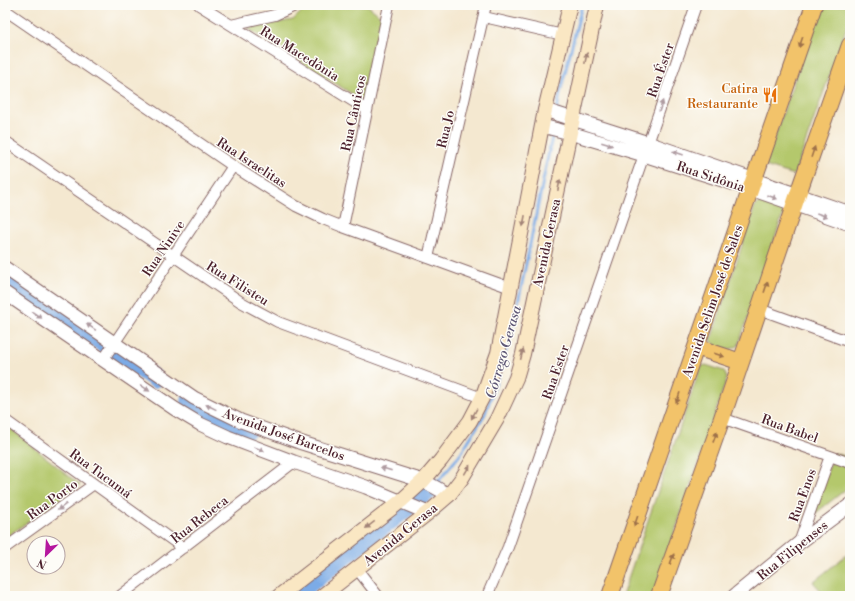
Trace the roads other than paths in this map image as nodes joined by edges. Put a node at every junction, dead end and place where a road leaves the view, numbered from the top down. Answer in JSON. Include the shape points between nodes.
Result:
{"nodes":[{"id":1,"x":200,"y":5,"type":"edge"},
{"id":2,"x":389,"y":5,"type":"edge"},
{"id":3,"x":486,"y":5,"type":"edge"},
{"id":4,"x":570,"y":5,"type":"edge"},
{"id":5,"x":597,"y":5,"type":"edge"},
{"id":6,"x":696,"y":5,"type":"edge"},
{"id":7,"x":814,"y":5,"type":"edge"},
{"id":8,"x":295,"y":6,"type":"edge"},
{"id":9,"x":5,"y":10,"type":"edge"},
{"id":10,"x":484,"y":17,"type":"junction"},
{"id":11,"x":231,"y":25,"type":"junction"},
{"id":12,"x":563,"y":35,"type":"junction"},
{"id":13,"x":850,"y":44,"type":"edge"},
{"id":14,"x":367,"y":110,"type":"junction"},
{"id":15,"x":559,"y":114,"type":"junction"},
{"id":16,"x":545,"y":126,"type":"junction"},
{"id":17,"x":567,"y":132,"type":"junction"},
{"id":18,"x":5,"y":141,"type":"edge"},
{"id":19,"x":646,"y":149,"type":"junction"},
{"id":20,"x":232,"y":166,"type":"junction"},
{"id":21,"x":752,"y":184,"type":"junction"},
{"id":22,"x":796,"y":200,"type":"junction"},
{"id":23,"x":850,"y":213,"type":"edge"},
{"id":24,"x":850,"y":224,"type":"edge"},
{"id":25,"x":343,"y":227,"type":"junction"},
{"id":26,"x":173,"y":256,"type":"junction"},
{"id":27,"x":428,"y":258,"type":"junction"},
{"id":28,"x":5,"y":268,"type":"edge"},
{"id":29,"x":511,"y":288,"type":"junction"},
{"id":30,"x":5,"y":293,"type":"edge"},
{"id":31,"x":759,"y":309,"type":"junction"},
{"id":32,"x":850,"y":342,"type":"edge"},
{"id":33,"x":696,"y":347,"type":"junction"},
{"id":34,"x":108,"y":352,"type":"junction"},
{"id":35,"x":741,"y":362,"type":"junction"},
{"id":36,"x":482,"y":398,"type":"junction"},
{"id":37,"x":722,"y":418,"type":"junction"},
{"id":38,"x":5,"y":420,"type":"edge"},
{"id":39,"x":830,"y":456,"type":"junction"},
{"id":40,"x":294,"y":462,"type":"junction"},
{"id":41,"x":850,"y":463,"type":"edge"},
{"id":42,"x":94,"y":484,"type":"junction"},
{"id":43,"x":433,"y":487,"type":"junction"},
{"id":44,"x":405,"y":501,"type":"junction"},
{"id":45,"x":850,"y":505,"type":"edge"},
{"id":46,"x":424,"y":511,"type":"junction"},
{"id":47,"x":799,"y":542,"type":"junction"},
{"id":48,"x":5,"y":548,"type":"edge"},
{"id":49,"x":183,"y":548,"type":"junction"},
{"id":50,"x":357,"y":569,"type":"junction"},
{"id":51,"x":120,"y":596,"type":"edge"},
{"id":52,"x":279,"y":596,"type":"edge"},
{"id":53,"x":322,"y":596,"type":"edge"},
{"id":54,"x":378,"y":596,"type":"edge"},
{"id":55,"x":487,"y":596,"type":"edge"},
{"id":56,"x":610,"y":596,"type":"edge"},
{"id":57,"x":659,"y":596,"type":"edge"},
{"id":58,"x":734,"y":596,"type":"edge"}],
"edges":[{"from":1,"to":11,"type":"street","name":"Rua Macedônia"},
{"from":2,"to":14,"type":"street","name":"Rua Cânticos"},
{"from":3,"to":10,"type":"street","name":"Rua Jo"},
{"from":4,"to":12,"type":"main road","name":"Avenida Gerasa"},
{"from":15,"to":5,"type":"main road","name":"Avenida Gerasa","one_way":true},
{"from":19,"to":6,"type":"street","name":"Rua Éster","one_way":true},
{"from":7,"to":21,"type":"main road","name":"Avenida Selim José de Sales","one_way":true},
{"from":8,"to":11,"type":"street","via":[[275,15]]},
{"from":9,"to":20,"type":"street","name":"Rua Israelitas"},
{"from":10,"to":12,"type":"street"},
{"from":10,"to":27,"type":"street","name":"Rua Jo"},
{"from":11,"to":14,"type":"street","name":"Rua Macedônia"},
{"from":12,"to":15,"type":"main road","name":"Avenida Gerasa"},
{"from":22,"to":13,"type":"main road","one_way":true},
{"from":14,"to":25,"type":"street","name":"Rua Cânticos"},
{"from":15,"to":16,"type":"main road","name":"Avenida Gerasa"},
{"from":15,"to":17,"type":"main road","name":"Avenida Gerasa"},
{"from":15,"to":19,"type":"street","name":"Rua Sidônia"},
{"from":16,"to":17,"type":"street","name":"Rua Sidônia"},
{"from":16,"to":29,"type":"main road","name":"Avenida Gerasa","one_way":true},
{"from":17,"to":19,"type":"street","name":"Rua Sidônia","one_way":true},
{"from":43,"to":17,"type":"main road","name":"Avenida Gerasa","one_way":true,"via":[[462,478],[497,419],[516,378],[531,318]]},
{"from":18,"to":26,"type":"street","name":"Rua Filisteu"},
{"from":19,"to":21,"type":"street","name":"Rua Sidônia"},
{"from":19,"to":55,"type":"street","name":"Rua Ester","via":[[508,547]]},
{"from":20,"to":25,"type":"street","name":"Rua Israelitas","via":[[296,206]]},
{"from":20,"to":26,"type":"street","name":"Rua Ninive"},
{"from":21,"to":22,"type":"street","name":"Rua Sidônia"},
{"from":21,"to":33,"type":"main road","name":"Avenida Selim José de Sales"},
{"from":22,"to":23,"type":"street","name":"Rua Sidônia"},
{"from":22,"to":24,"type":"street","name":"Rua Sidônia","one_way":true},
{"from":31,"to":22,"type":"main road","one_way":true},
{"from":25,"to":27,"type":"street","name":"Rua Israelitas"},
{"from":26,"to":34,"type":"street","name":"Rua Ninive"},
{"from":26,"to":36,"type":"street","name":"Rua Filisteu","via":[[241,302],[278,322]]},
{"from":27,"to":29,"type":"street","name":"Rua Israelitas"},
{"from":34,"to":28,"type":"street","name":"Avenida José Barcelos","one_way":true},
{"from":29,"to":36,"type":"main road","name":"Avenida Gerasa","via":[[498,353]]},
{"from":30,"to":34,"type":"street","name":"Avenida José Barcelos","one_way":true},
{"from":31,"to":32,"type":"street"},
{"from":31,"to":35,"type":"main road"},
{"from":33,"to":35,"type":"main road","one_way":true},
{"from":33,"to":56,"type":"main road","name":"Avenida Selim José de Sales","one_way":true},
{"from":34,"to":40,"type":"street","name":"Avenida José Barcelos","one_way":true,"via":[[175,409],[200,424]]},
{"from":43,"to":34,"type":"street","name":"Avenida José Barcelos","one_way":true,"via":[[241,421]]},
{"from":35,"to":37,"type":"main road"},
{"from":36,"to":43,"type":"main road","name":"Avenida Gerasa","one_way":true,"via":[[470,421],[441,460]]},
{"from":37,"to":39,"type":"street","name":"Rua Babel"},
{"from":57,"to":37,"type":"main road","one_way":true},
{"from":38,"to":42,"type":"street","name":"Rua Tucumá"},
{"from":39,"to":41,"type":"street","name":"Rua Babel"},
{"from":39,"to":47,"type":"street","name":"Rua Enos"},
{"from":40,"to":44,"type":"street","name":"Avenida José Barcelos"},
{"from":40,"to":49,"type":"street","name":"Rua Rebeca"},
{"from":42,"to":48,"type":"street","name":"Rua Porto","one_way":true},
{"from":42,"to":49,"type":"street","name":"Rua Tucumá"},
{"from":43,"to":44,"type":"main road","name":"Avenida Gerasa"},
{"from":43,"to":46,"type":"main road","name":"Avenida Gerasa"},
{"from":44,"to":46,"type":"street","name":"Avenida José Barcelos"},
{"from":44,"to":52,"type":"main road","name":"Avenida Gerasa","one_way":true},
{"from":45,"to":47,"type":"street","name":"Rua Filipenses"},
{"from":46,"to":50,"type":"main road","name":"Avenida Gerasa"},
{"from":47,"to":58,"type":"street","name":"Rua Filipenses"},
{"from":49,"to":51,"type":"street","name":"Rua Rebeca"},
{"from":50,"to":53,"type":"main road","name":"Avenida Gerasa"},
{"from":50,"to":54,"type":"street"}]}
